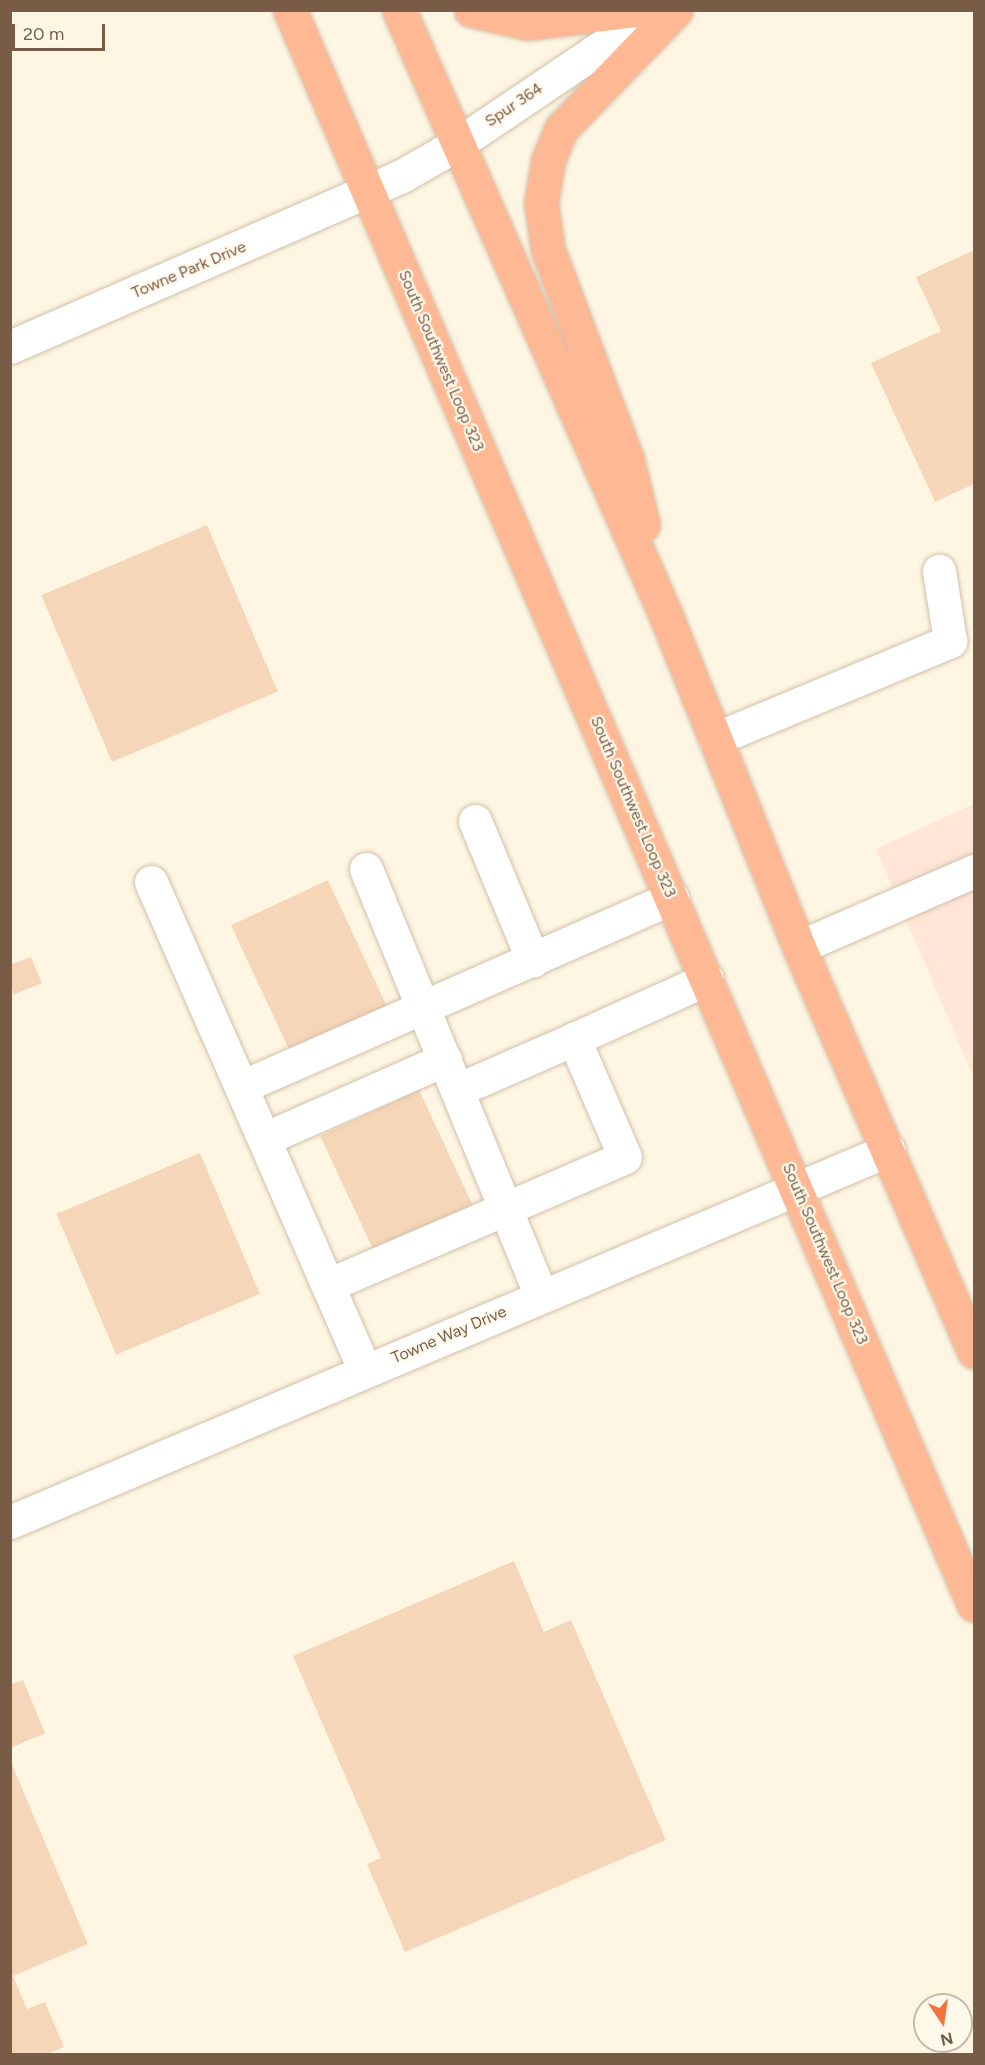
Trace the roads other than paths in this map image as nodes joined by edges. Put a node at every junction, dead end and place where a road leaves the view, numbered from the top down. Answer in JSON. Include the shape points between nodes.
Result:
{"nodes":[{"id":1,"x":290,"y":10,"type":"edge"},
{"id":2,"x":399,"y":10,"type":"edge"},
{"id":3,"x":471,"y":10,"type":"edge"},
{"id":4,"x":636,"y":10,"type":"edge"},
{"id":5,"x":656,"y":10,"type":"edge"},
{"id":6,"x":676,"y":10,"type":"edge"},
{"id":7,"x":459,"y":143,"type":"junction"},
{"id":8,"x":368,"y":193,"type":"junction"},
{"id":9,"x":10,"y":347,"type":"edge"},
{"id":10,"x":939,"y":571,"type":"dead end"},
{"id":11,"x":664,"y":611,"type":"junction"},
{"id":12,"x":715,"y":739,"type":"junction"},
{"id":13,"x":475,"y":821,"type":"dead end"},
{"id":14,"x":366,"y":869,"type":"dead end"},
{"id":15,"x":975,"y":871,"type":"edge"},
{"id":16,"x":151,"y":882,"type":"dead end"},
{"id":17,"x":672,"y":898,"type":"junction"},
{"id":18,"x":799,"y":946,"type":"junction"},
{"id":19,"x":533,"y":960,"type":"junction"},
{"id":20,"x":707,"y":979,"type":"junction"},
{"id":21,"x":424,"y":1007,"type":"junction"},
{"id":22,"x":574,"y":1039,"type":"junction"},
{"id":23,"x":445,"y":1059,"type":"junction"},
{"id":24,"x":241,"y":1087,"type":"junction"},
{"id":25,"x":458,"y":1090,"type":"junction"},
{"id":26,"x":264,"y":1138,"type":"junction"},
{"id":27,"x":888,"y":1150,"type":"junction"},
{"id":28,"x":797,"y":1188,"type":"junction"},
{"id":29,"x":506,"y":1209,"type":"junction"},
{"id":30,"x":328,"y":1285,"type":"junction"},
{"id":31,"x":541,"y":1296,"type":"junction"},
{"id":32,"x":975,"y":1352,"type":"edge"},
{"id":33,"x":365,"y":1371,"type":"junction"},
{"id":34,"x":10,"y":1522,"type":"edge"},
{"id":35,"x":975,"y":1605,"type":"edge"}],
"edges":[{"from":1,"to":8,"type":"highway","name":"South Southwest Loop 323"},
{"from":2,"to":7,"type":"highway"},
{"from":3,"to":4,"type":"highway","via":[[528,23]]},
{"from":5,"to":7,"type":"street","name":"Spur 364"},
{"from":6,"to":11,"type":"highway","via":[[561,129],[548,161],[541,202],[548,250],[627,459]]},
{"from":7,"to":8,"type":"street","name":"Spur 364"},
{"from":7,"to":11,"type":"highway"},
{"from":8,"to":9,"type":"street","name":"Towne Park Drive"},
{"from":8,"to":17,"type":"highway","name":"South Southwest Loop 323"},
{"from":10,"to":12,"type":"street","via":[[950,641]]},
{"from":11,"to":12,"type":"highway"},
{"from":12,"to":18,"type":"highway"},
{"from":13,"to":19,"type":"street"},
{"from":14,"to":21,"type":"street"},
{"from":15,"to":18,"type":"street"},
{"from":16,"to":24,"type":"street"},
{"from":17,"to":19,"type":"street"},
{"from":17,"to":20,"type":"highway","name":"South Southwest Loop 323"},
{"from":18,"to":27,"type":"highway"},
{"from":19,"to":21,"type":"street"},
{"from":20,"to":22,"type":"street"},
{"from":20,"to":28,"type":"highway","name":"South Southwest Loop 323"},
{"from":21,"to":23,"type":"street"},
{"from":21,"to":24,"type":"street"},
{"from":22,"to":25,"type":"street"},
{"from":22,"to":29,"type":"street","via":[[625,1157]]},
{"from":23,"to":25,"type":"street"},
{"from":23,"to":26,"type":"street"},
{"from":24,"to":26,"type":"street"},
{"from":25,"to":29,"type":"street"},
{"from":26,"to":30,"type":"street"},
{"from":27,"to":28,"type":"street","name":"Towne Way Drive"},
{"from":27,"to":32,"type":"highway"},
{"from":28,"to":31,"type":"street","name":"Towne Way Drive"},
{"from":28,"to":35,"type":"highway","name":"South Southwest Loop 323"},
{"from":29,"to":30,"type":"street"},
{"from":29,"to":31,"type":"street"},
{"from":30,"to":33,"type":"street"},
{"from":31,"to":33,"type":"street","name":"Towne Way Drive"},
{"from":33,"to":34,"type":"street","name":"Towne Way Drive"}]}
